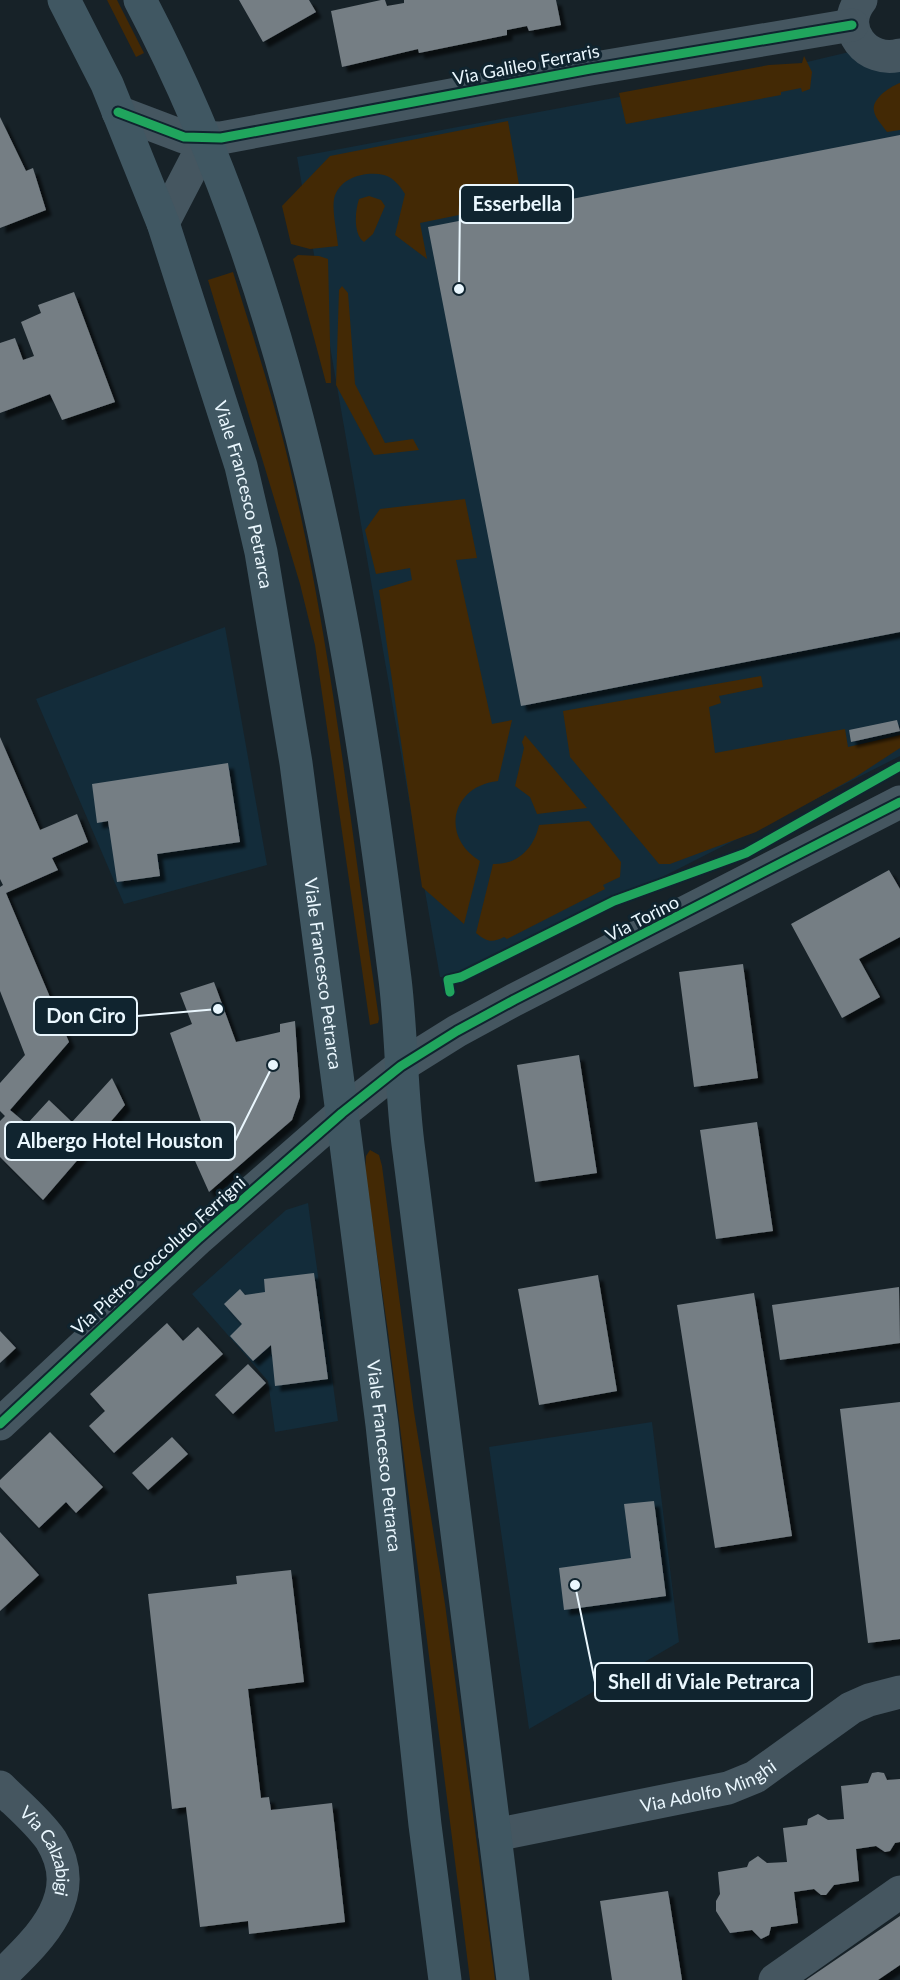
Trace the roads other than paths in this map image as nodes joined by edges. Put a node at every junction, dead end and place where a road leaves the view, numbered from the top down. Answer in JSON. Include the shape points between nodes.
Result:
{"nodes":[{"id":1,"x":64,"y":0,"type":"edge"},
{"id":2,"x":140,"y":0,"type":"edge"},
{"id":3,"x":857,"y":12,"type":"edge"},
{"id":4,"x":900,"y":55,"type":"edge"},
{"id":5,"x":118,"y":112,"type":"junction"},
{"id":6,"x":206,"y":140,"type":"junction"},
{"id":7,"x":164,"y":223,"type":"junction"},
{"id":8,"x":900,"y":802,"type":"edge"},
{"id":9,"x":401,"y":1066,"type":"junction"},
{"id":10,"x":342,"y":1113,"type":"junction"},
{"id":11,"x":0,"y":1424,"type":"edge"},
{"id":12,"x":900,"y":1692,"type":"edge"},
{"id":13,"x":0,"y":1786,"type":"edge"},
{"id":14,"x":495,"y":1835,"type":"junction"},
{"id":15,"x":900,"y":1892,"type":"edge"},
{"id":16,"x":0,"y":1977,"type":"edge"},
{"id":17,"x":445,"y":1980,"type":"edge"},
{"id":18,"x":513,"y":1980,"type":"edge"},
{"id":19,"x":775,"y":1980,"type":"edge"}],
"edges":[{"from":1,"to":5,"type":"main road","name":"Viale Francesco Petrarca"},
{"from":2,"to":6,"type":"main road"},
{"from":3,"to":4,"type":"street","via":[[857,40],[868,51],[883,57]]},
{"from":3,"to":6,"type":"street","name":"Via Galileo Ferraris","via":[[682,52]]},
{"from":5,"to":6,"type":"street","via":[[184,137]]},
{"from":5,"to":7,"type":"main road","name":"Viale Francesco Petrarca"},
{"from":6,"to":7,"type":"street"},
{"from":6,"to":9,"type":"main road","via":[[251,255],[315,487],[359,727],[396,986]]},
{"from":7,"to":10,"type":"main road","name":"Viale Francesco Petrarca","via":[[229,425],[261,552],[296,763]]},
{"from":8,"to":9,"type":"street","name":"Via Torino","via":[[514,1000]]},
{"from":9,"to":10,"type":"street","name":"Via Torino"},
{"from":9,"to":14,"type":"main road","via":[[408,1148]]},
{"from":10,"to":11,"type":"street","name":"Via Pietro Coccoluto Ferrigni","via":[[199,1238]]},
{"from":10,"to":17,"type":"main road","name":"Viale Francesco Petrarca"},
{"from":12,"to":14,"type":"street","name":"Via Adolfo Minghi","via":[[851,1708],[755,1777],[728,1788]]},
{"from":13,"to":16,"type":"street","name":"Via Calzabigi","via":[[50,1839],[61,1862],[63,1891],[56,1914],[37,1940]]},
{"from":14,"to":18,"type":"main road"},
{"from":15,"to":19,"type":"street"}]}
